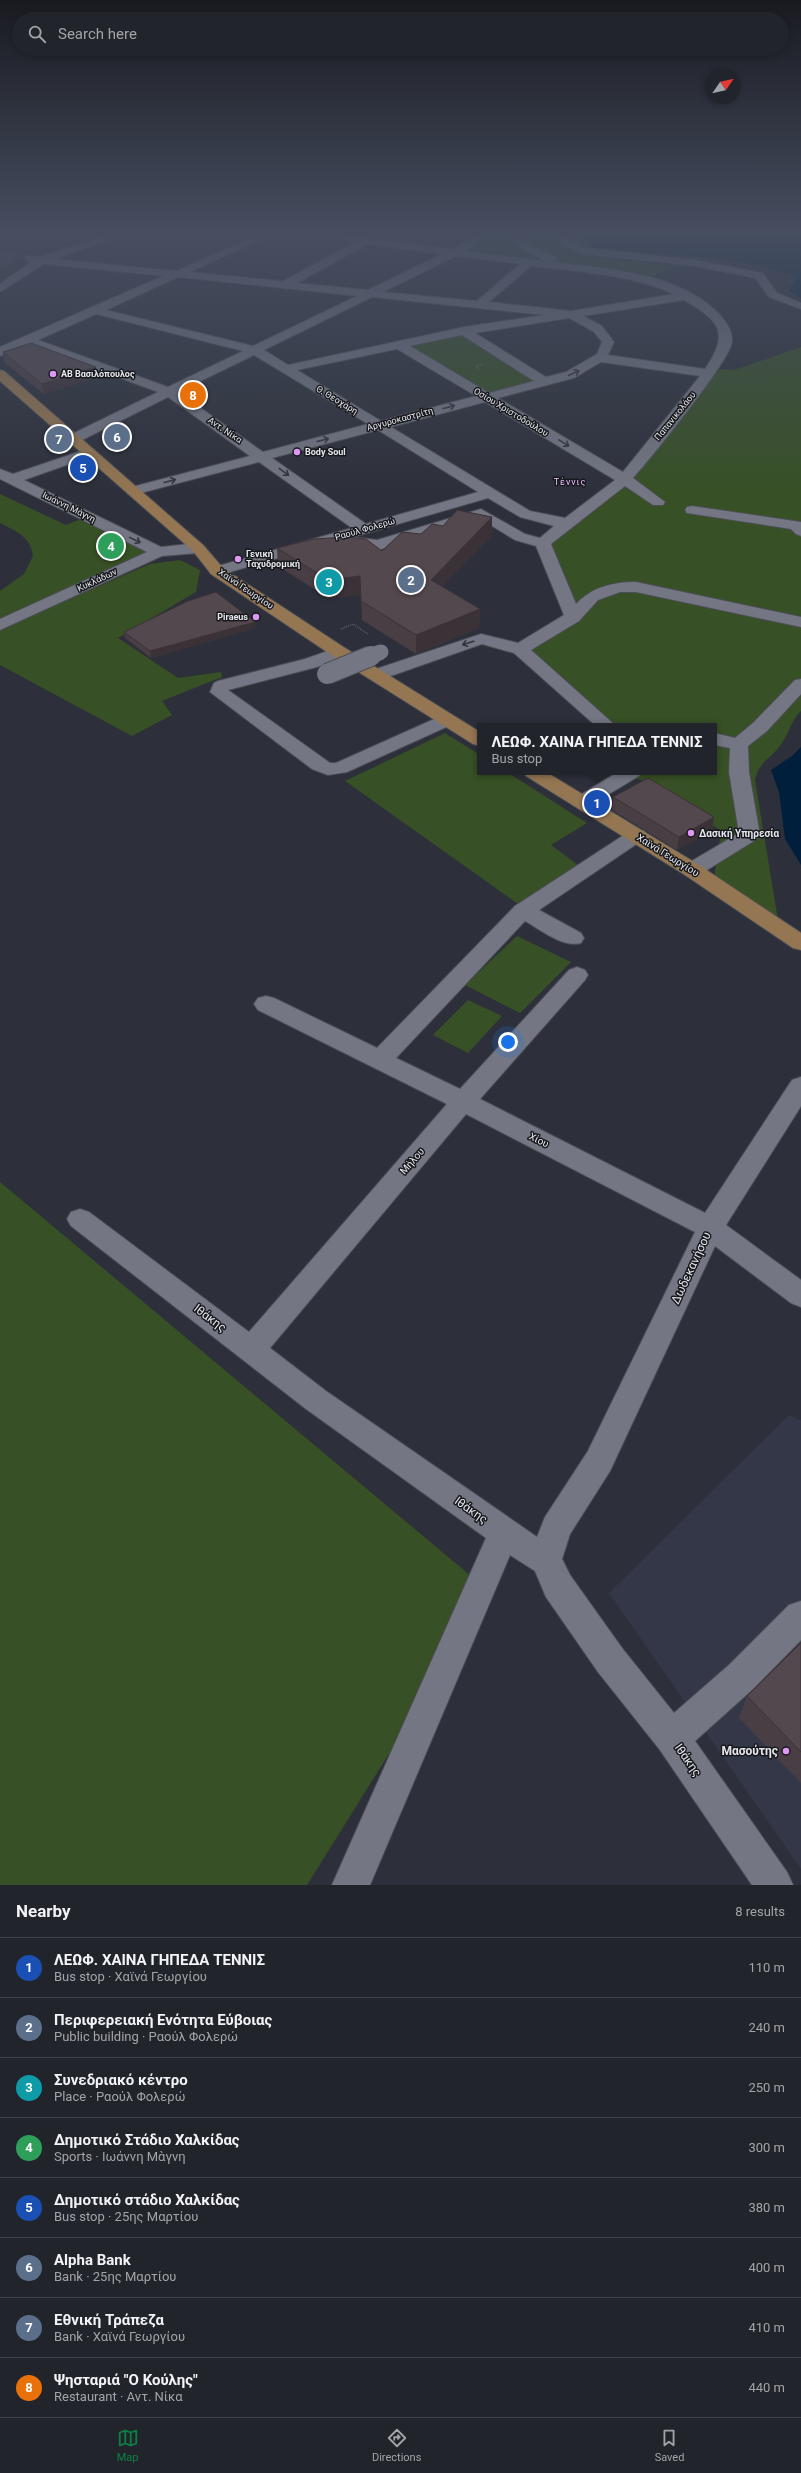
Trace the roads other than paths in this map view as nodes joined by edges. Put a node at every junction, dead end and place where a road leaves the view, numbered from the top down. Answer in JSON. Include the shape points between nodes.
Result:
{"nodes":[{"id":1,"x":71,"y":320,"type":"edge"},
{"id":2,"x":133,"y":320,"type":"edge"},
{"id":3,"x":317,"y":320,"type":"edge"},
{"id":4,"x":536,"y":320,"type":"edge"},
{"id":5,"x":580,"y":320,"type":"edge"},
{"id":6,"x":717,"y":320,"type":"edge"},
{"id":7,"x":464,"y":332,"type":"junction"},
{"id":8,"x":27,"y":340,"type":"junction"},
{"id":9,"x":398,"y":344,"type":"junction"},
{"id":10,"x":255,"y":350,"type":"junction"},
{"id":11,"x":0,"y":352,"type":"edge"},
{"id":12,"x":600,"y":358,"type":"junction"},
{"id":13,"x":286,"y":369,"type":"junction"},
{"id":14,"x":708,"y":373,"type":"junction"},
{"id":15,"x":0,"y":374,"type":"edge"},
{"id":16,"x":545,"y":382,"type":"junction"},
{"id":17,"x":169,"y":392,"type":"junction"},
{"id":18,"x":486,"y":397,"type":"junction"},
{"id":19,"x":378,"y":425,"type":"junction"},
{"id":20,"x":73,"y":439,"type":"junction"},
{"id":21,"x":87,"y":453,"type":"junction"},
{"id":22,"x":262,"y":456,"type":"junction"},
{"id":23,"x":6,"y":476,"type":"edge"},
{"id":24,"x":624,"y":479,"type":"junction"},
{"id":25,"x":133,"y":491,"type":"junction"},
{"id":26,"x":489,"y":492,"type":"junction"},
{"id":27,"x":658,"y":502,"type":"dead end"},
{"id":28,"x":692,"y":510,"type":"dead end"},
{"id":29,"x":565,"y":523,"type":"junction"},
{"id":30,"x":799,"y":525,"type":"edge"},
{"id":31,"x":365,"y":530,"type":"junction"},
{"id":32,"x":334,"y":538,"type":"junction"},
{"id":33,"x":543,"y":543,"type":"junction"},
{"id":34,"x":198,"y":548,"type":"junction"},
{"id":35,"x":159,"y":552,"type":"junction"},
{"id":36,"x":217,"y":570,"type":"junction"},
{"id":37,"x":573,"y":617,"type":"junction"},
{"id":38,"x":801,"y":622,"type":"edge"},
{"id":39,"x":0,"y":626,"type":"edge"},
{"id":40,"x":383,"y":644,"type":"dead end"},
{"id":41,"x":520,"y":649,"type":"junction"},
{"id":42,"x":339,"y":652,"type":"junction"},
{"id":43,"x":327,"y":674,"type":"dead end"},
{"id":44,"x":376,"y":675,"type":"junction"},
{"id":45,"x":801,"y":684,"type":"edge"},
{"id":46,"x":447,"y":720,"type":"junction"},
{"id":47,"x":604,"y":723,"type":"edge"},
{"id":48,"x":477,"y":738,"type":"edge"},
{"id":49,"x":717,"y":740,"type":"edge"},
{"id":50,"x":739,"y":744,"type":"junction"},
{"id":51,"x":538,"y":775,"type":"edge"},
{"id":52,"x":627,"y":775,"type":"edge"},
{"id":53,"x":582,"y":802,"type":"junction"},
{"id":54,"x":637,"y":835,"type":"junction"},
{"id":55,"x":692,"y":870,"type":"junction"},
{"id":56,"x":523,"y":911,"type":"junction"},
{"id":57,"x":573,"y":938,"type":"dead end"},
{"id":58,"x":801,"y":942,"type":"edge"},
{"id":59,"x":577,"y":975,"type":"dead end"},
{"id":60,"x":266,"y":1004,"type":"dead end"},
{"id":61,"x":380,"y":1060,"type":"junction"},
{"id":62,"x":801,"y":1086,"type":"edge"},
{"id":63,"x":463,"y":1101,"type":"junction"},
{"id":64,"x":80,"y":1219,"type":"dead end"},
{"id":65,"x":710,"y":1228,"type":"junction"},
{"id":66,"x":801,"y":1295,"type":"edge"},
{"id":67,"x":251,"y":1350,"type":"junction"},
{"id":68,"x":504,"y":1533,"type":"junction"},
{"id":69,"x":546,"y":1560,"type":"junction"},
{"id":70,"x":801,"y":1617,"type":"edge"},
{"id":71,"x":672,"y":1738,"type":"junction"},
{"id":72,"x":350,"y":1885,"type":"edge"},
{"id":73,"x":774,"y":1885,"type":"edge"}],
"edges":[{"from":1,"to":8,"type":"street"},
{"from":2,"to":10,"type":"street","name":"Θ. Θεοχάρη"},
{"from":3,"to":10,"type":"street"},
{"from":4,"to":7,"type":"street"},
{"from":5,"to":12,"type":"street","via":[[605,336],[608,342]]},
{"from":6,"to":14,"type":"street","name":"Παπανικολάου","via":[[723,327],[726,338],[723,352]]},
{"from":7,"to":9,"type":"street"},
{"from":7,"to":16,"type":"street"},
{"from":8,"to":11,"type":"street"},
{"from":8,"to":17,"type":"street","name":"Αντ. Νίκα"},
{"from":9,"to":13,"type":"street"},
{"from":9,"to":18,"type":"street","name":"Οσίου Χριστοδούλου"},
{"from":10,"to":13,"type":"street","name":"Θ. Θεοχάρη"},
{"from":10,"to":17,"type":"street"},
{"from":12,"to":14,"type":"street"},
{"from":16,"to":12,"type":"street","name":"Αργυροκαστρίτη","one_way":true,"via":[[570,375]]},
{"from":13,"to":19,"type":"street","name":"Θ. Θεοχάρη"},
{"from":14,"to":24,"type":"street","name":"Παπανικολάου"},
{"from":15,"to":20,"type":"main road","name":"Χαϊνά Γεωργίου"},
{"from":16,"to":18,"type":"street","name":"Αργυροκαστρίτη"},
{"from":17,"to":20,"type":"street"},
{"from":17,"to":22,"type":"street","name":"Αντ. Νίκα"},
{"from":19,"to":18,"type":"street","name":"Αργυροκαστρίτη","one_way":true},
{"from":18,"to":24,"type":"street","name":"Οσίου Χριστοδούλου","one_way":true},
{"from":22,"to":19,"type":"street","name":"Αργυροκαστρίτη","one_way":true},
{"from":19,"to":26,"type":"street","name":"Θ. Θεοχάρη"},
{"from":20,"to":21,"type":"main road","name":"Χαϊνά Γεωργίου"},
{"from":21,"to":23,"type":"street"},
{"from":21,"to":25,"type":"main road","name":"Χαϊνά Γεωργίου"},
{"from":25,"to":22,"type":"street","name":"Αργυροκαστρίτη","one_way":true},
{"from":22,"to":31,"type":"street","name":"Αντ. Νίκα","one_way":true},
{"from":23,"to":35,"type":"street","name":"Ιωάννη Μὰγνη","one_way":true},
{"from":24,"to":27,"type":"street","name":"Οσίου Χριστοδούλου"},
{"from":24,"to":29,"type":"street","name":"Παπανικολάου"},
{"from":25,"to":34,"type":"main road","name":"Χαϊνά Γεωργίου"},
{"from":26,"to":29,"type":"street","name":"Θ. Θεοχάρη","via":[[531,517]]},
{"from":26,"to":31,"type":"street","name":"Ραούλ Φολερώ"},
{"from":28,"to":30,"type":"street"},
{"from":29,"to":33,"type":"street","name":"Παπανικολάου"},
{"from":31,"to":32,"type":"street","name":"Ραούλ Φολερώ"},
{"from":32,"to":33,"type":"street","via":[[378,545],[482,513],[520,537]]},
{"from":32,"to":36,"type":"street","name":"Ραούλ Φολερώ"},
{"from":33,"to":37,"type":"street"},
{"from":34,"to":35,"type":"street","name":"Κυκλάδων"},
{"from":34,"to":36,"type":"main road","name":"Χαϊνά Γεωργίου"},
{"from":35,"to":39,"type":"street","name":"Κυκλάδων"},
{"from":36,"to":42,"type":"main road","name":"Χαϊνά Γεωργίου"},
{"from":37,"to":38,"type":"street","via":[[592,597],[618,587],[636,587]]},
{"from":37,"to":41,"type":"street"},
{"from":40,"to":43,"type":"street","bridge":true,"via":[[375,648],[380,652]]},
{"from":41,"to":44,"type":"street","one_way":true,"via":[[480,640]]},
{"from":41,"to":47,"type":"street"},
{"from":42,"to":44,"type":"main road","name":"Χαϊνά Γεωργίου"},
{"from":42,"to":46,"type":"street","via":[[311,663],[224,685],[220,687],[219,692],[328,769],[340,768]]},
{"from":44,"to":46,"type":"main road","name":"Χαϊνά Γεωργίου"},
{"from":45,"to":50,"type":"street","via":[[760,727]]},
{"from":46,"to":48,"type":"main road","name":"Χαϊνά Γεωργίου"},
{"from":49,"to":50,"type":"street"},
{"from":50,"to":55,"type":"street","via":[[739,772],[750,836]]},
{"from":51,"to":53,"type":"main road","name":"Χαϊνά Γεωργίου"},
{"from":52,"to":53,"type":"street"},
{"from":53,"to":54,"type":"main road","name":"Χαϊνά Γεωργίου"},
{"from":54,"to":55,"type":"main road","name":"Χαϊνά Γεωργίου"},
{"from":54,"to":56,"type":"street"},
{"from":55,"to":58,"type":"main road","name":"Χαϊνά Γεωργίου"},
{"from":56,"to":57,"type":"street"},
{"from":56,"to":61,"type":"street"},
{"from":59,"to":63,"type":"street","name":"Μήλου"},
{"from":60,"to":61,"type":"street","name":"Χίου"},
{"from":61,"to":63,"type":"street","name":"Χίου"},
{"from":62,"to":65,"type":"street","name":"Δωδεκανήσου"},
{"from":63,"to":65,"type":"street","name":"Χίου"},
{"from":63,"to":67,"type":"street","name":"Μήλου"},
{"from":64,"to":67,"type":"street","name":"Ιθάκης"},
{"from":65,"to":66,"type":"street","name":"Χίου"},
{"from":65,"to":69,"type":"street","name":"Δωδεκανήσου","via":[[599,1461],[556,1528]]},
{"from":67,"to":68,"type":"street","name":"Ιθάκης","via":[[316,1400]]},
{"from":68,"to":69,"type":"street","name":"Ιθάκης"},
{"from":68,"to":72,"type":"street"},
{"from":69,"to":71,"type":"street","name":"Ιθάκης","via":[[558,1586],[610,1660]]},
{"from":70,"to":71,"type":"street","via":[[742,1676]]},
{"from":71,"to":73,"type":"street","name":"Ιθάκης"}]}
